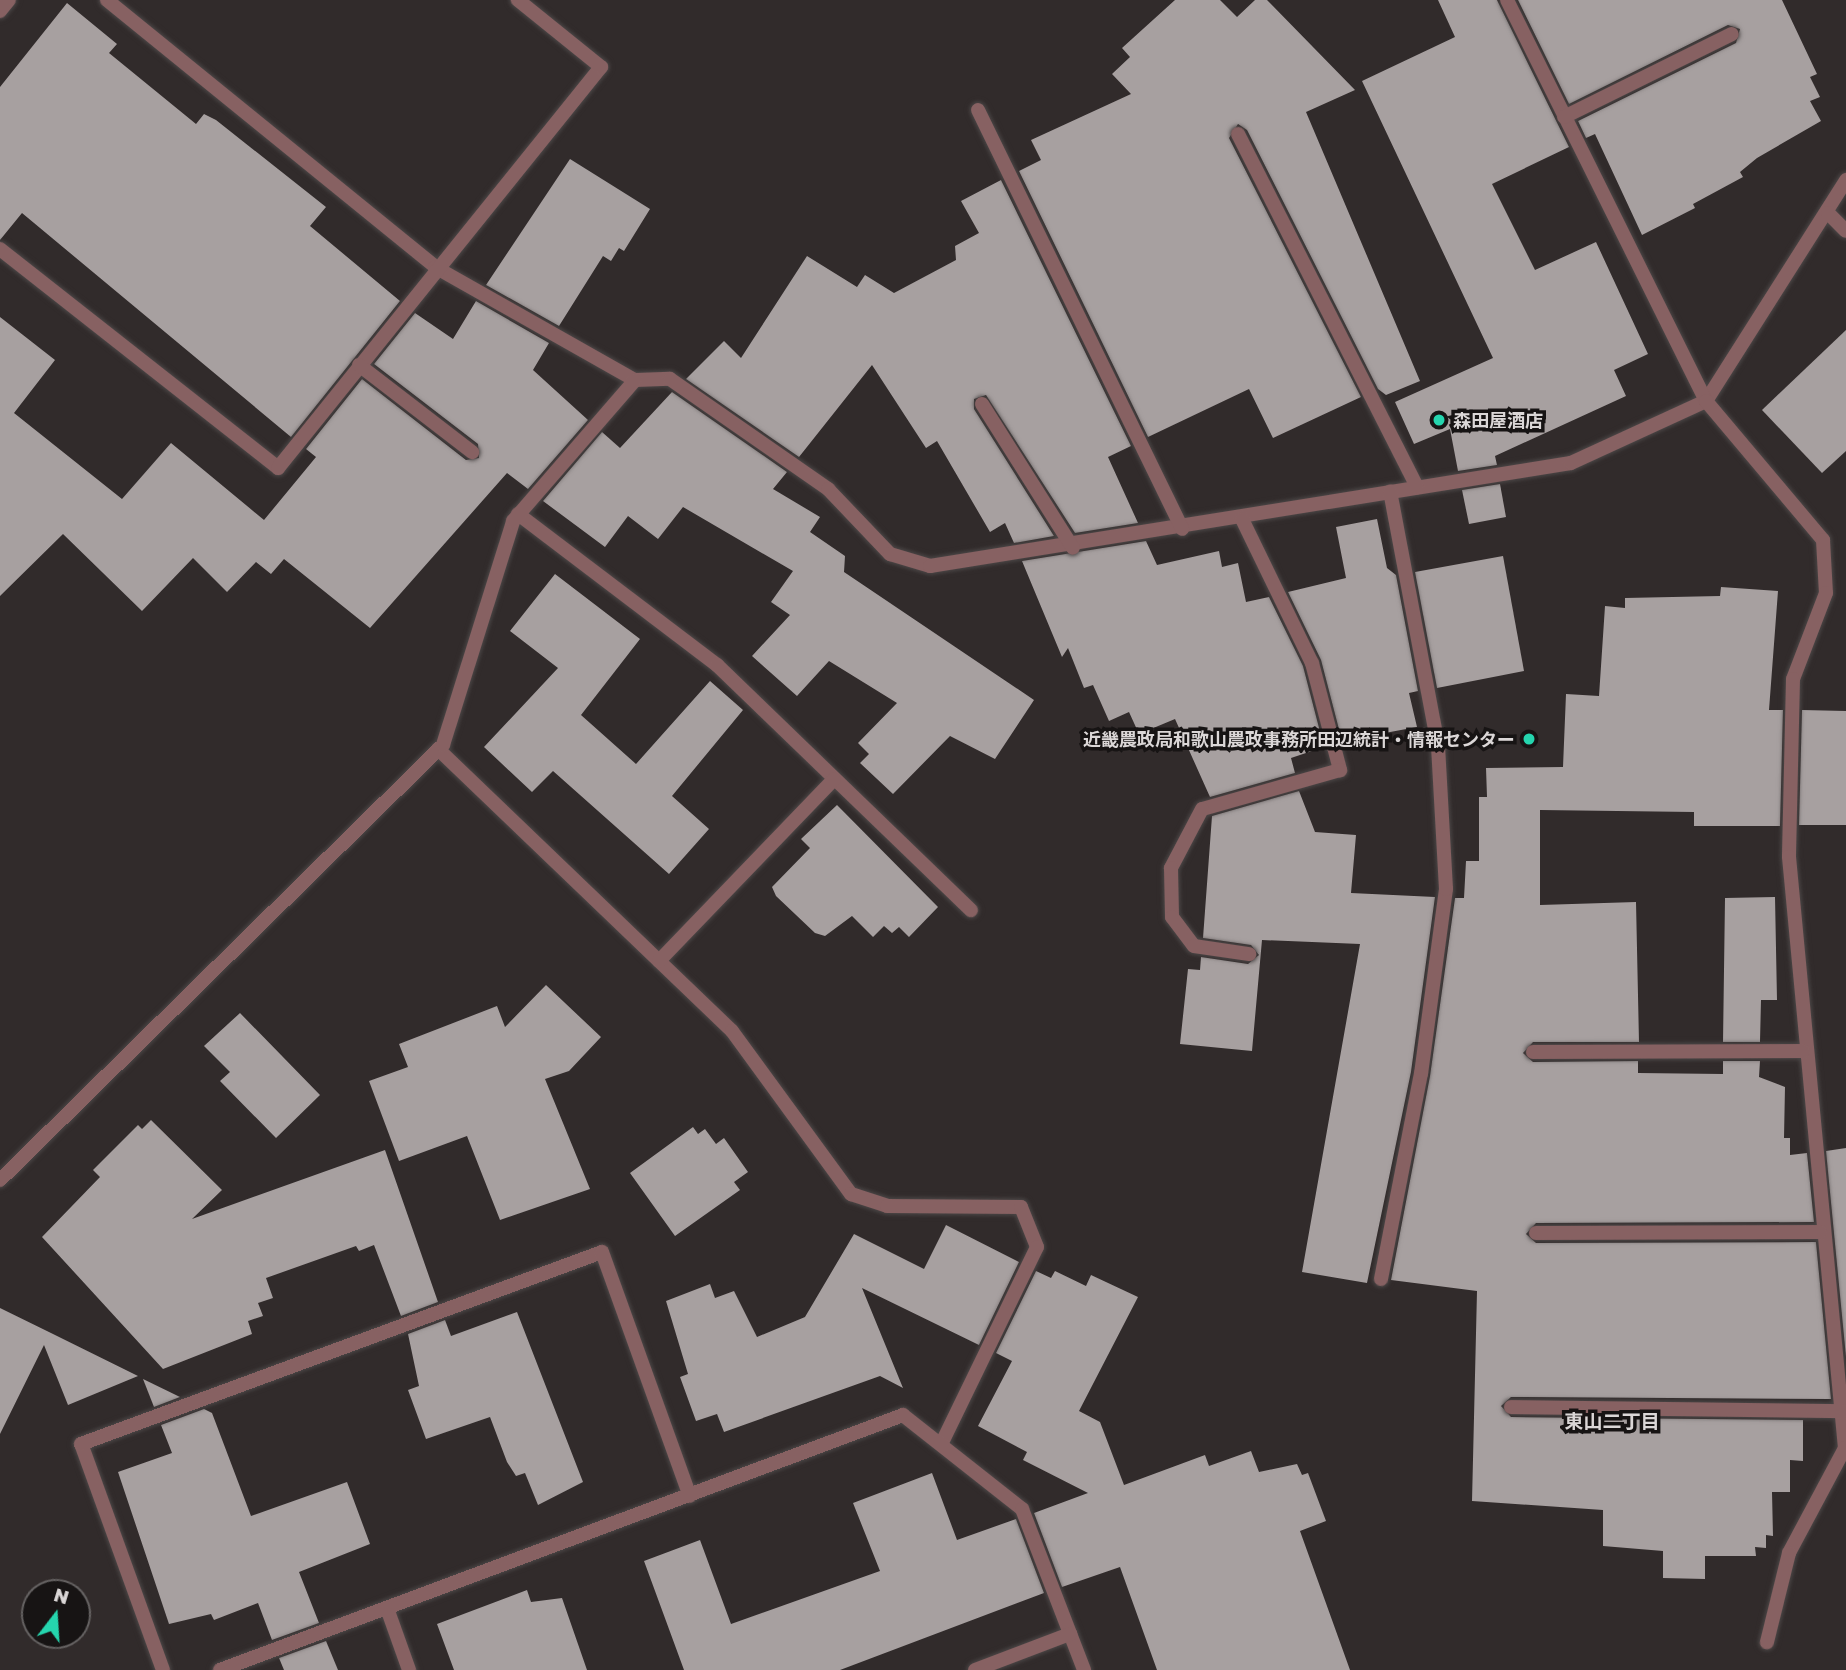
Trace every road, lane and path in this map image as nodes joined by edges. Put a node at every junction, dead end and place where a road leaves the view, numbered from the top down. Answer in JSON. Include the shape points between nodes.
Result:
{"nodes":[{"id":1,"x":9,"y":0,"type":"edge"},
{"id":2,"x":107,"y":0,"type":"edge"},
{"id":3,"x":518,"y":0,"type":"edge"},
{"id":4,"x":1507,"y":0,"type":"edge"},
{"id":5,"x":0,"y":11,"type":"edge"},
{"id":6,"x":1732,"y":34,"type":"dead end"},
{"id":7,"x":978,"y":110,"type":"dead end"},
{"id":8,"x":1564,"y":117,"type":"junction"},
{"id":9,"x":1238,"y":134,"type":"dead end"},
{"id":10,"x":1846,"y":180,"type":"edge"},
{"id":11,"x":1828,"y":213,"type":"junction"},
{"id":12,"x":1846,"y":231,"type":"edge"},
{"id":13,"x":0,"y":249,"type":"edge"},
{"id":14,"x":435,"y":267,"type":"junction"},
{"id":15,"x":359,"y":365,"type":"junction"},
{"id":16,"x":635,"y":380,"type":"junction"},
{"id":17,"x":1706,"y":401,"type":"junction"},
{"id":18,"x":982,"y":404,"type":"dead end"},
{"id":19,"x":472,"y":452,"type":"dead end"},
{"id":20,"x":1417,"y":487,"type":"junction"},
{"id":21,"x":1390,"y":491,"type":"junction"},
{"id":22,"x":518,"y":514,"type":"junction"},
{"id":23,"x":1242,"y":519,"type":"junction"},
{"id":24,"x":1182,"y":529,"type":"junction"},
{"id":25,"x":1073,"y":548,"type":"junction"},
{"id":26,"x":439,"y":749,"type":"junction"},
{"id":27,"x":834,"y":779,"type":"junction"},
{"id":28,"x":971,"y":910,"type":"dead end"},
{"id":29,"x":1249,"y":954,"type":"dead end"},
{"id":30,"x":659,"y":961,"type":"junction"},
{"id":31,"x":1803,"y":1051,"type":"junction"},
{"id":32,"x":1533,"y":1052,"type":"dead end"},
{"id":33,"x":0,"y":1180,"type":"edge"},
{"id":34,"x":1820,"y":1232,"type":"junction"},
{"id":35,"x":1536,"y":1234,"type":"dead end"},
{"id":36,"x":1381,"y":1279,"type":"dead end"},
{"id":37,"x":1511,"y":1407,"type":"dead end"},
{"id":38,"x":1842,"y":1412,"type":"junction"},
{"id":39,"x":943,"y":1441,"type":"junction"},
{"id":40,"x":690,"y":1496,"type":"junction"},
{"id":41,"x":388,"y":1611,"type":"junction"},
{"id":42,"x":1070,"y":1634,"type":"junction"},
{"id":43,"x":1767,"y":1642,"type":"dead end"},
{"id":44,"x":163,"y":1670,"type":"edge"},
{"id":45,"x":220,"y":1670,"type":"edge"},
{"id":46,"x":410,"y":1670,"type":"edge"},
{"id":47,"x":975,"y":1670,"type":"edge"},
{"id":48,"x":1084,"y":1670,"type":"edge"}],
"edges":[{"from":1,"to":5,"type":"street"},
{"from":2,"to":14,"type":"street"},
{"from":3,"to":14,"type":"street","via":[[601,67]]},
{"from":4,"to":8,"type":"street"},
{"from":6,"to":8,"type":"street"},
{"from":7,"to":24,"type":"street"},
{"from":8,"to":17,"type":"street"},
{"from":9,"to":20,"type":"street"},
{"from":10,"to":11,"type":"street"},
{"from":11,"to":12,"type":"street"},
{"from":11,"to":17,"type":"street"},
{"from":13,"to":15,"type":"street","via":[[278,468]]},
{"from":14,"to":15,"type":"street"},
{"from":14,"to":16,"type":"street"},
{"from":15,"to":19,"type":"street"},
{"from":16,"to":22,"type":"street"},
{"from":16,"to":25,"type":"street","via":[[670,379],[828,489],[890,554],[930,566]]},
{"from":17,"to":20,"type":"street","via":[[1571,463]]},
{"from":17,"to":31,"type":"street","via":[[1823,540],[1826,593],[1793,679],[1788,727]]},
{"from":18,"to":25,"type":"street"},
{"from":20,"to":21,"type":"street"},
{"from":21,"to":23,"type":"street"},
{"from":21,"to":36,"type":"street","via":[[1438,745],[1446,889],[1422,1074]]},
{"from":22,"to":26,"type":"street"},
{"from":22,"to":27,"type":"street","via":[[717,666]]},
{"from":23,"to":24,"type":"street"},
{"from":23,"to":29,"type":"street","via":[[1312,663],[1340,770],[1202,809],[1171,868],[1172,916],[1194,946]]},
{"from":24,"to":25,"type":"street"},
{"from":26,"to":30,"type":"street"},
{"from":26,"to":33,"type":"street"},
{"from":27,"to":28,"type":"street"},
{"from":27,"to":30,"type":"street"},
{"from":30,"to":39,"type":"street","via":[[752,1055],[851,1194],[887,1206],[1021,1207],[1037,1247]]},
{"from":31,"to":32,"type":"street"},
{"from":31,"to":34,"type":"street"},
{"from":34,"to":35,"type":"street"},
{"from":34,"to":38,"type":"street"},
{"from":37,"to":38,"type":"street"},
{"from":38,"to":43,"type":"street","via":[[1845,1448],[1789,1553]]},
{"from":39,"to":40,"type":"street","via":[[903,1415]]},
{"from":39,"to":42,"type":"street","via":[[1022,1509]]},
{"from":40,"to":41,"type":"street"},
{"from":40,"to":44,"type":"street","via":[[602,1252],[81,1444]]},
{"from":41,"to":45,"type":"street"},
{"from":41,"to":46,"type":"street"},
{"from":42,"to":47,"type":"street"},
{"from":42,"to":48,"type":"street"}]}
